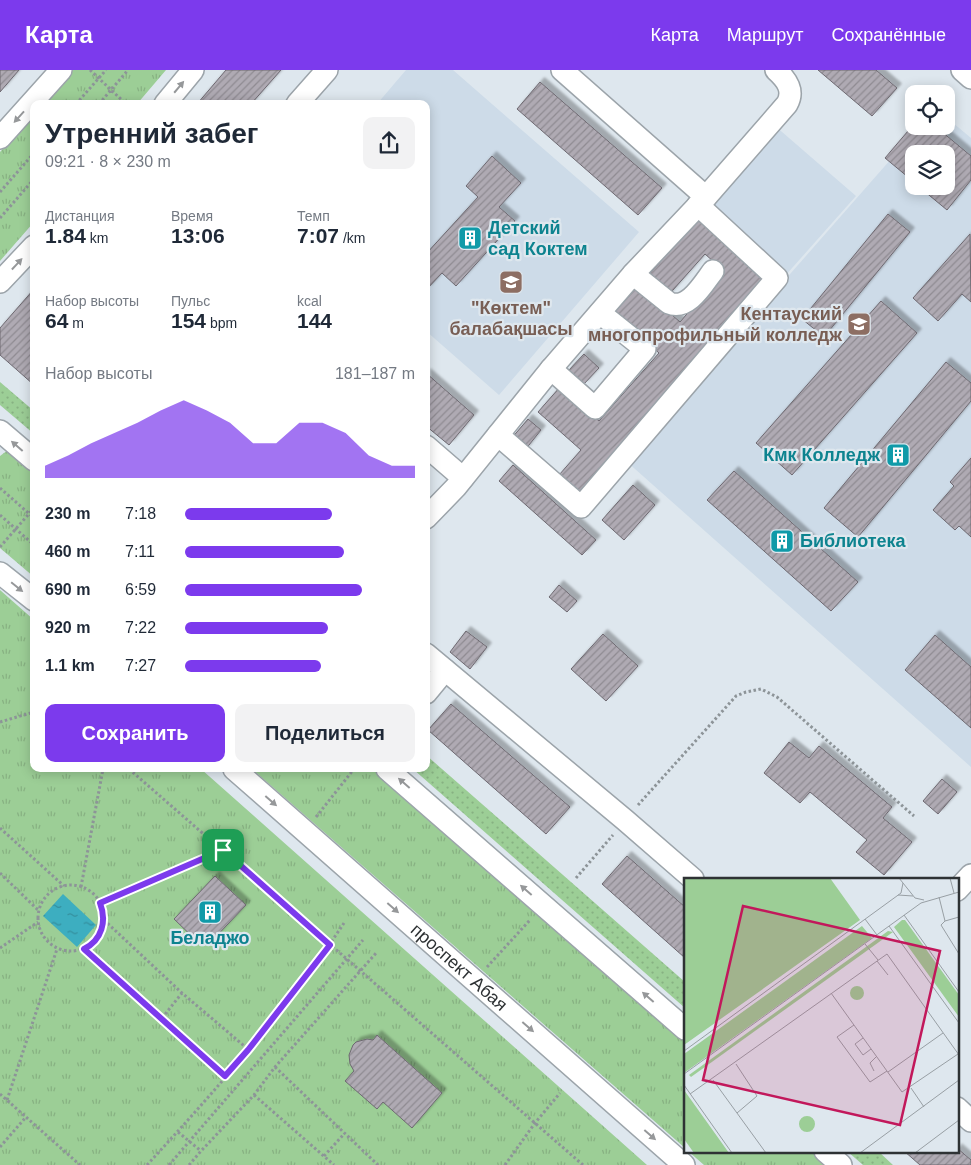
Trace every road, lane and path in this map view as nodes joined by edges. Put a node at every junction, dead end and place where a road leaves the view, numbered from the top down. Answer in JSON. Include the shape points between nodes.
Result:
{"nodes":[{"id":1,"x":61,"y":70,"type":"edge"},
{"id":2,"x":90,"y":70,"type":"edge"},
{"id":3,"x":106,"y":70,"type":"edge"},
{"id":4,"x":128,"y":70,"type":"edge"},
{"id":5,"x":193,"y":70,"type":"edge"},
{"id":6,"x":327,"y":70,"type":"edge"},
{"id":7,"x":562,"y":70,"type":"edge"},
{"id":8,"x":776,"y":70,"type":"edge"},
{"id":9,"x":962,"y":70,"type":"edge"},
{"id":10,"x":99,"y":78,"type":"junction"},
{"id":11,"x":971,"y":78,"type":"edge"},
{"id":12,"x":111,"y":90,"type":"junction"},
{"id":13,"x":34,"y":100,"type":"edge"},
{"id":14,"x":80,"y":100,"type":"edge"},
{"id":15,"x":102,"y":100,"type":"edge"},
{"id":16,"x":122,"y":100,"type":"edge"},
{"id":17,"x":167,"y":100,"type":"edge"},
{"id":18,"x":301,"y":100,"type":"edge"},
{"id":19,"x":30,"y":105,"type":"edge"},
{"id":20,"x":0,"y":138,"type":"edge"},
{"id":21,"x":30,"y":158,"type":"edge"},
{"id":22,"x":30,"y":184,"type":"edge"},
{"id":23,"x":0,"y":192,"type":"edge"},
{"id":24,"x":702,"y":201,"type":"junction"},
{"id":25,"x":0,"y":218,"type":"edge"},
{"id":26,"x":30,"y":250,"type":"edge"},
{"id":27,"x":713,"y":271,"type":"dead end"},
{"id":28,"x":633,"y":274,"type":"junction"},
{"id":29,"x":0,"y":282,"type":"edge"},
{"id":30,"x":600,"y":312,"type":"junction"},
{"id":31,"x":551,"y":369,"type":"junction"},
{"id":32,"x":0,"y":431,"type":"edge"},
{"id":33,"x":498,"y":435,"type":"junction"},
{"id":34,"x":430,"y":449,"type":"edge"},
{"id":35,"x":30,"y":457,"type":"edge"},
{"id":36,"x":463,"y":478,"type":"junction"},
{"id":37,"x":0,"y":488,"type":"edge"},
{"id":38,"x":29,"y":514,"type":"joint"},
{"id":39,"x":430,"y":514,"type":"edge"},
{"id":40,"x":0,"y":515,"type":"edge"},
{"id":41,"x":16,"y":529,"type":"junction"},
{"id":42,"x":30,"y":541,"type":"edge"},
{"id":43,"x":0,"y":547,"type":"edge"},
{"id":44,"x":0,"y":573,"type":"edge"},
{"id":45,"x":30,"y":597,"type":"edge"},
{"id":46,"x":430,"y":657,"type":"edge"},
{"id":47,"x":445,"y":670,"type":"junction"},
{"id":48,"x":430,"y":688,"type":"edge"},
{"id":49,"x":30,"y":713,"type":"edge"},
{"id":50,"x":0,"y":722,"type":"edge"},
{"id":51,"x":102,"y":772,"type":"edge"},
{"id":52,"x":132,"y":772,"type":"edge"},
{"id":53,"x":237,"y":772,"type":"edge"},
{"id":54,"x":352,"y":772,"type":"edge"},
{"id":55,"x":390,"y":772,"type":"edge"},
{"id":56,"x":914,"y":816,"type":"dead end"},
{"id":57,"x":625,"y":820,"type":"junction"},
{"id":58,"x":0,"y":828,"type":"edge"},
{"id":59,"x":305,"y":831,"type":"junction"},
{"id":60,"x":223,"y":850,"type":"junction"},
{"id":61,"x":0,"y":873,"type":"edge"},
{"id":62,"x":971,"y":875,"type":"edge"},
{"id":63,"x":576,"y":878,"type":"dead end"},
{"id":64,"x":692,"y":878,"type":"edge"},
{"id":65,"x":64,"y":886,"type":"junction"},
{"id":66,"x":81,"y":887,"type":"junction"},
{"id":67,"x":958,"y":889,"type":"edge"},
{"id":68,"x":100,"y":903,"type":"junction"},
{"id":69,"x":543,"y":905,"type":"junction"},
{"id":70,"x":39,"y":911,"type":"junction"},
{"id":71,"x":104,"y":920,"type":"junction"},
{"id":72,"x":38,"y":922,"type":"junction"},
{"id":73,"x":344,"y":923,"type":"dead end"},
{"id":74,"x":364,"y":940,"type":"dead end"},
{"id":75,"x":330,"y":945,"type":"junction"},
{"id":76,"x":0,"y":948,"type":"edge"},
{"id":77,"x":57,"y":949,"type":"junction"},
{"id":78,"x":84,"y":949,"type":"junction"},
{"id":79,"x":377,"y":952,"type":"dead end"},
{"id":80,"x":347,"y":959,"type":"junction"},
{"id":81,"x":362,"y":972,"type":"junction"},
{"id":82,"x":475,"y":981,"type":"junction"},
{"id":83,"x":182,"y":992,"type":"junction"},
{"id":84,"x":162,"y":1018,"type":"junction"},
{"id":85,"x":684,"y":1028,"type":"edge"},
{"id":86,"x":248,"y":1050,"type":"junction"},
{"id":87,"x":275,"y":1067,"type":"junction"},
{"id":88,"x":225,"y":1076,"type":"junction"},
{"id":89,"x":560,"y":1093,"type":"dead end"},
{"id":90,"x":0,"y":1094,"type":"edge"},
{"id":91,"x":254,"y":1095,"type":"junction"},
{"id":92,"x":7,"y":1100,"type":"junction"},
{"id":93,"x":26,"y":1117,"type":"junction"},
{"id":94,"x":535,"y":1122,"type":"junction"},
{"id":95,"x":178,"y":1132,"type":"junction"},
{"id":96,"x":344,"y":1134,"type":"junction"},
{"id":97,"x":190,"y":1141,"type":"junction"},
{"id":98,"x":0,"y":1147,"type":"edge"},
{"id":99,"x":201,"y":1151,"type":"junction"},
{"id":100,"x":826,"y":1152,"type":"edge"},
{"id":101,"x":324,"y":1156,"type":"junction"},
{"id":102,"x":80,"y":1165,"type":"edge"},
{"id":103,"x":147,"y":1165,"type":"edge"},
{"id":104,"x":169,"y":1165,"type":"edge"},
{"id":105,"x":189,"y":1165,"type":"edge"},
{"id":106,"x":334,"y":1165,"type":"edge"},
{"id":107,"x":378,"y":1165,"type":"edge"},
{"id":108,"x":505,"y":1165,"type":"edge"},
{"id":109,"x":583,"y":1165,"type":"edge"},
{"id":110,"x":684,"y":1165,"type":"edge"},
{"id":111,"x":841,"y":1165,"type":"edge"}],
"edges":[{"from":1,"to":13,"type":"street","one_way":true},
{"from":2,"to":10,"type":"path"},
{"from":3,"to":10,"type":"path"},
{"from":4,"to":12,"type":"path"},
{"from":17,"to":5,"type":"street","one_way":true},
{"from":6,"to":18,"type":"street"},
{"from":7,"to":24,"type":"street"},
{"from":8,"to":24,"type":"street","via":[[786,79],[790,99]]},
{"from":9,"to":11,"type":"street"},
{"from":10,"to":12,"type":"path"},
{"from":10,"to":14,"type":"path"},
{"from":12,"to":15,"type":"path"},
{"from":12,"to":16,"type":"path"},
{"from":19,"to":20,"type":"street","one_way":true},
{"from":21,"to":23,"type":"path"},
{"from":22,"to":25,"type":"path"},
{"from":24,"to":28,"type":"street"},
{"from":24,"to":33,"type":"street","via":[[777,278],[581,507]]},
{"from":29,"to":26,"type":"street","one_way":true},
{"from":27,"to":28,"type":"street","via":[[690,299],[676,306]]},
{"from":28,"to":30,"type":"street"},
{"from":30,"to":31,"type":"street"},
{"from":30,"to":31,"type":"street","via":[[645,349],[595,408]]},
{"from":31,"to":33,"type":"street"},
{"from":35,"to":32,"type":"street","one_way":true},
{"from":33,"to":36,"type":"street"},
{"from":34,"to":36,"type":"street"},
{"from":36,"to":39,"type":"street"},
{"from":37,"to":38,"type":"path"},
{"from":38,"to":41,"type":"path"},
{"from":40,"to":41,"type":"path"},
{"from":41,"to":42,"type":"path"},
{"from":41,"to":43,"type":"path"},
{"from":44,"to":45,"type":"street","one_way":true},
{"from":46,"to":47,"type":"street"},
{"from":47,"to":48,"type":"street"},
{"from":47,"to":57,"type":"street"},
{"from":49,"to":50,"type":"path"},
{"from":51,"to":66,"type":"path"},
{"from":52,"to":60,"type":"path"},
{"from":53,"to":59,"type":"street","name":"проспект Абая","one_way":true},
{"from":54,"to":59,"type":"path"},
{"from":69,"to":55,"type":"street","one_way":true},
{"from":56,"to":57,"type":"path","via":[[777,697],[762,689],[736,696]]},
{"from":57,"to":63,"type":"path"},
{"from":57,"to":64,"type":"street"},
{"from":58,"to":65,"type":"path"},
{"from":59,"to":82,"type":"street","name":"проспект Абая","one_way":true},
{"from":60,"to":68,"type":"path"},
{"from":60,"to":75,"type":"path"},
{"from":61,"to":70,"type":"path"},
{"from":62,"to":67,"type":"street"},
{"from":65,"to":66,"type":"path"},
{"from":65,"to":70,"type":"path","via":[[43,900]]},
{"from":66,"to":68,"type":"path","via":[[89,890]]},
{"from":68,"to":71,"type":"path"},
{"from":69,"to":82,"type":"path"},
{"from":85,"to":69,"type":"street","one_way":true},
{"from":70,"to":72,"type":"path"},
{"from":71,"to":78,"type":"path","via":[[98,938]]},
{"from":71,"to":83,"type":"path"},
{"from":72,"to":76,"type":"path"},
{"from":72,"to":77,"type":"path","via":[[44,938]]},
{"from":73,"to":75,"type":"path"},
{"from":74,"to":80,"type":"path"},
{"from":75,"to":80,"type":"path"},
{"from":75,"to":86,"type":"path"},
{"from":77,"to":78,"type":"path","via":[[68,952]]},
{"from":77,"to":92,"type":"path"},
{"from":78,"to":84,"type":"path"},
{"from":79,"to":81,"type":"path"},
{"from":80,"to":81,"type":"path"},
{"from":80,"to":97,"type":"path"},
{"from":81,"to":87,"type":"path"},
{"from":81,"to":94,"type":"path"},
{"from":82,"to":110,"type":"street","name":"проспект Абая","one_way":true},
{"from":83,"to":84,"type":"path"},
{"from":83,"to":86,"type":"path"},
{"from":84,"to":88,"type":"path"},
{"from":86,"to":88,"type":"path"},
{"from":87,"to":91,"type":"path"},
{"from":87,"to":96,"type":"path"},
{"from":88,"to":95,"type":"path"},
{"from":89,"to":94,"type":"path"},
{"from":90,"to":92,"type":"path"},
{"from":91,"to":99,"type":"path"},
{"from":91,"to":101,"type":"path"},
{"from":92,"to":93,"type":"path"},
{"from":93,"to":98,"type":"path"},
{"from":93,"to":102,"type":"path"},
{"from":94,"to":108,"type":"path"},
{"from":94,"to":109,"type":"path"},
{"from":95,"to":97,"type":"path"},
{"from":95,"to":103,"type":"path"},
{"from":96,"to":101,"type":"path"},
{"from":96,"to":107,"type":"path"},
{"from":97,"to":99,"type":"path"},
{"from":97,"to":104,"type":"path"},
{"from":99,"to":105,"type":"path"},
{"from":100,"to":111,"type":"street"},
{"from":101,"to":106,"type":"path"}]}
